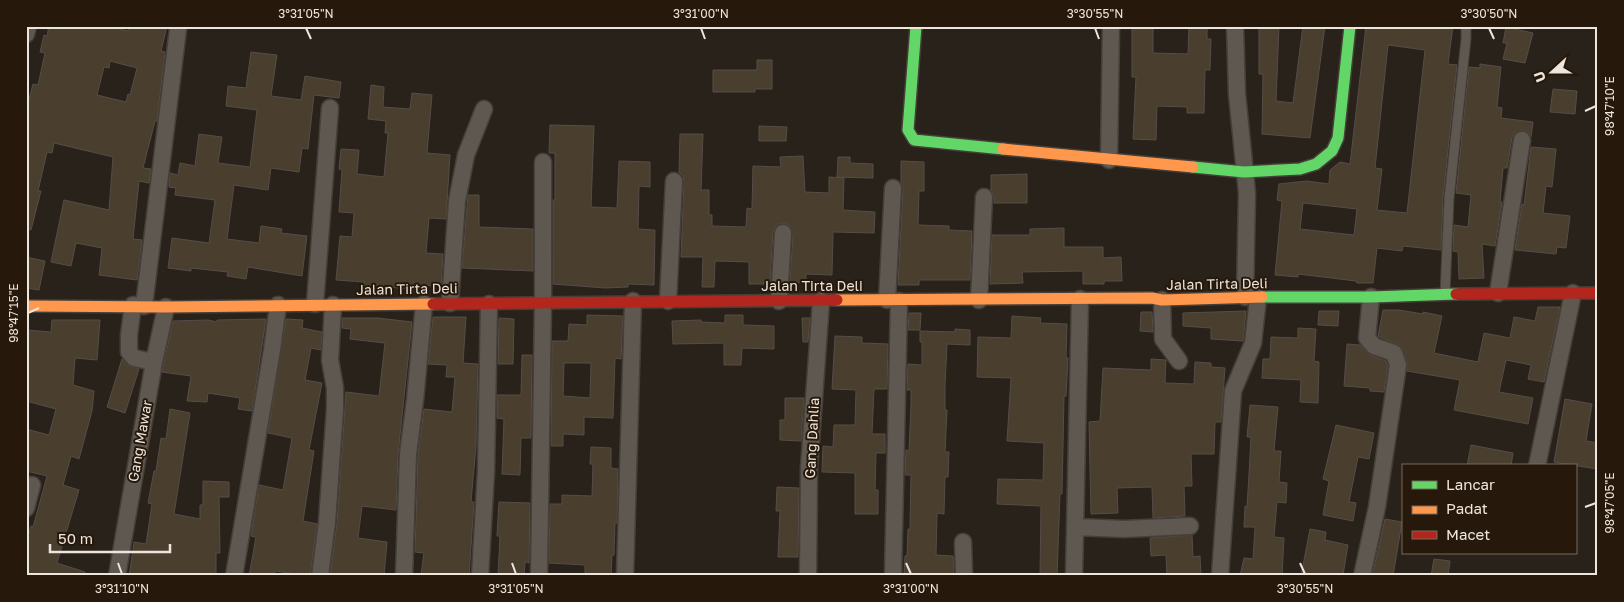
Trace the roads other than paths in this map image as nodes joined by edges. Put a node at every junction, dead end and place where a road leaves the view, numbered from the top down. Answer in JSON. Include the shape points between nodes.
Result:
{"nodes":[{"id":1,"x":28,"y":26,"type":"edge"},
{"id":2,"x":916,"y":26,"type":"edge"},
{"id":3,"x":1111,"y":26,"type":"edge"},
{"id":4,"x":1235,"y":26,"type":"edge"},
{"id":5,"x":1350,"y":26,"type":"edge"},
{"id":6,"x":1466,"y":26,"type":"edge"},
{"id":7,"x":178,"y":29,"type":"dead end"},
{"id":8,"x":26,"y":34,"type":"edge"},
{"id":9,"x":330,"y":108,"type":"dead end"},
{"id":10,"x":484,"y":109,"type":"dead end"},
{"id":11,"x":1522,"y":140,"type":"dead end"},
{"id":12,"x":1109,"y":160,"type":"junction"},
{"id":13,"x":543,"y":162,"type":"dead end"},
{"id":14,"x":1244,"y":172,"type":"junction"},
{"id":15,"x":674,"y":181,"type":"dead end"},
{"id":16,"x":893,"y":188,"type":"dead end"},
{"id":17,"x":984,"y":197,"type":"dead end"},
{"id":18,"x":783,"y":233,"type":"dead end"},
{"id":19,"x":1598,"y":292,"type":"edge"},
{"id":20,"x":1498,"y":293,"type":"junction"},
{"id":21,"x":1573,"y":293,"type":"junction"},
{"id":22,"x":1445,"y":294,"type":"junction"},
{"id":23,"x":1252,"y":297,"type":"junction"},
{"id":24,"x":1371,"y":297,"type":"junction"},
{"id":25,"x":979,"y":300,"type":"junction"},
{"id":26,"x":1080,"y":300,"type":"junction"},
{"id":27,"x":1162,"y":300,"type":"junction"},
{"id":28,"x":633,"y":301,"type":"junction"},
{"id":29,"x":668,"y":301,"type":"junction"},
{"id":30,"x":779,"y":301,"type":"junction"},
{"id":31,"x":821,"y":301,"type":"junction"},
{"id":32,"x":893,"y":301,"type":"junction"},
{"id":33,"x":450,"y":303,"type":"junction"},
{"id":34,"x":543,"y":303,"type":"junction"},
{"id":35,"x":314,"y":304,"type":"junction"},
{"id":36,"x":333,"y":304,"type":"junction"},
{"id":37,"x":424,"y":304,"type":"junction"},
{"id":38,"x":490,"y":304,"type":"junction"},
{"id":39,"x":278,"y":305,"type":"junction"},
{"id":40,"x":26,"y":306,"type":"edge"},
{"id":41,"x":139,"y":306,"type":"junction"},
{"id":42,"x":166,"y":307,"type":"junction"},
{"id":43,"x":1179,"y":361,"type":"dead end"},
{"id":44,"x":154,"y":362,"type":"junction"},
{"id":45,"x":1537,"y":464,"type":"edge"},
{"id":46,"x":32,"y":485,"type":"dead end"},
{"id":47,"x":26,"y":508,"type":"edge"},
{"id":48,"x":1190,"y":526,"type":"dead end"},
{"id":49,"x":1075,"y":527,"type":"junction"},
{"id":50,"x":963,"y":542,"type":"dead end"},
{"id":51,"x":117,"y":576,"type":"edge"},
{"id":52,"x":234,"y":576,"type":"edge"},
{"id":53,"x":320,"y":576,"type":"edge"},
{"id":54,"x":404,"y":576,"type":"edge"},
{"id":55,"x":480,"y":576,"type":"edge"},
{"id":56,"x":539,"y":576,"type":"edge"},
{"id":57,"x":625,"y":576,"type":"edge"},
{"id":58,"x":808,"y":576,"type":"edge"},
{"id":59,"x":892,"y":576,"type":"edge"},
{"id":60,"x":964,"y":576,"type":"edge"},
{"id":61,"x":1074,"y":576,"type":"edge"},
{"id":62,"x":1220,"y":576,"type":"edge"},
{"id":63,"x":1362,"y":576,"type":"edge"}],
"edges":[{"from":1,"to":8,"type":"street"},
{"from":2,"to":12,"type":"street","via":[[908,130],[914,140]]},
{"from":3,"to":12,"type":"street"},
{"from":4,"to":14,"type":"street"},
{"from":5,"to":14,"type":"street","via":[[1338,138],[1332,151],[1316,164],[1300,169]]},
{"from":6,"to":22,"type":"lane","via":[[1449,199]]},
{"from":7,"to":41,"type":"street"},
{"from":9,"to":35,"type":"street"},
{"from":10,"to":33,"type":"street","via":[[466,155],[457,201]]},
{"from":11,"to":20,"type":"street"},
{"from":12,"to":14,"type":"street"},
{"from":13,"to":34,"type":"street"},
{"from":14,"to":23,"type":"street"},
{"from":15,"to":29,"type":"street"},
{"from":16,"to":32,"type":"street"},
{"from":17,"to":25,"type":"street"},
{"from":18,"to":30,"type":"street"},
{"from":19,"to":21,"type":"street","name":"Jalan Tirta Deli"},
{"from":20,"to":21,"type":"street","name":"Jalan Tirta Deli"},
{"from":20,"to":22,"type":"street","name":"Jalan Tirta Deli"},
{"from":21,"to":45,"type":"street"},
{"from":22,"to":24,"type":"street","name":"Jalan Tirta Deli"},
{"from":23,"to":24,"type":"street","name":"Jalan Tirta Deli"},
{"from":23,"to":27,"type":"street","name":"Jalan Tirta Deli"},
{"from":23,"to":62,"type":"street","via":[[1253,343],[1233,391]]},
{"from":24,"to":63,"type":"street","via":[[1367,338],[1374,346],[1394,353],[1398,365],[1377,507]]},
{"from":25,"to":26,"type":"street","name":"Jalan Tirta Deli"},
{"from":25,"to":32,"type":"street","name":"Jalan Tirta Deli"},
{"from":26,"to":27,"type":"street","name":"Jalan Tirta Deli"},
{"from":26,"to":49,"type":"street"},
{"from":27,"to":43,"type":"street","via":[[1164,339]]},
{"from":28,"to":29,"type":"street","name":"Jalan Tirta Deli"},
{"from":28,"to":34,"type":"street","name":"Jalan Tirta Deli"},
{"from":28,"to":57,"type":"street"},
{"from":29,"to":30,"type":"street","name":"Jalan Tirta Deli"},
{"from":30,"to":31,"type":"street","name":"Jalan Tirta Deli"},
{"from":31,"to":32,"type":"street","name":"Jalan Tirta Deli"},
{"from":31,"to":58,"type":"street","name":"Gang Dahlia","via":[[810,468]]},
{"from":32,"to":59,"type":"street"},
{"from":33,"to":37,"type":"street","name":"Jalan Tirta Deli"},
{"from":33,"to":38,"type":"street","name":"Jalan Tirta Deli"},
{"from":34,"to":38,"type":"street","name":"Jalan Tirta Deli"},
{"from":34,"to":56,"type":"street"},
{"from":35,"to":36,"type":"street","name":"Jalan Tirta Deli"},
{"from":35,"to":39,"type":"street","name":"Jalan Tirta Deli"},
{"from":36,"to":37,"type":"street","name":"Jalan Tirta Deli"},
{"from":36,"to":53,"type":"street","via":[[330,360],[335,409]]},
{"from":37,"to":54,"type":"street","via":[[408,454]]},
{"from":38,"to":55,"type":"street"},
{"from":39,"to":42,"type":"street","name":"Jalan Tirta Deli"},
{"from":39,"to":52,"type":"street"},
{"from":40,"to":41,"type":"street","name":"Jalan Tirta Deli"},
{"from":41,"to":42,"type":"street","name":"Jalan Tirta Deli"},
{"from":41,"to":44,"type":"street","via":[[129,335],[130,355]]},
{"from":42,"to":44,"type":"street","name":"Gang Mawar"},
{"from":44,"to":51,"type":"street","name":"Gang Mawar"},
{"from":46,"to":47,"type":"street"},
{"from":48,"to":49,"type":"street"},
{"from":49,"to":61,"type":"street"},
{"from":50,"to":60,"type":"street"}]}
